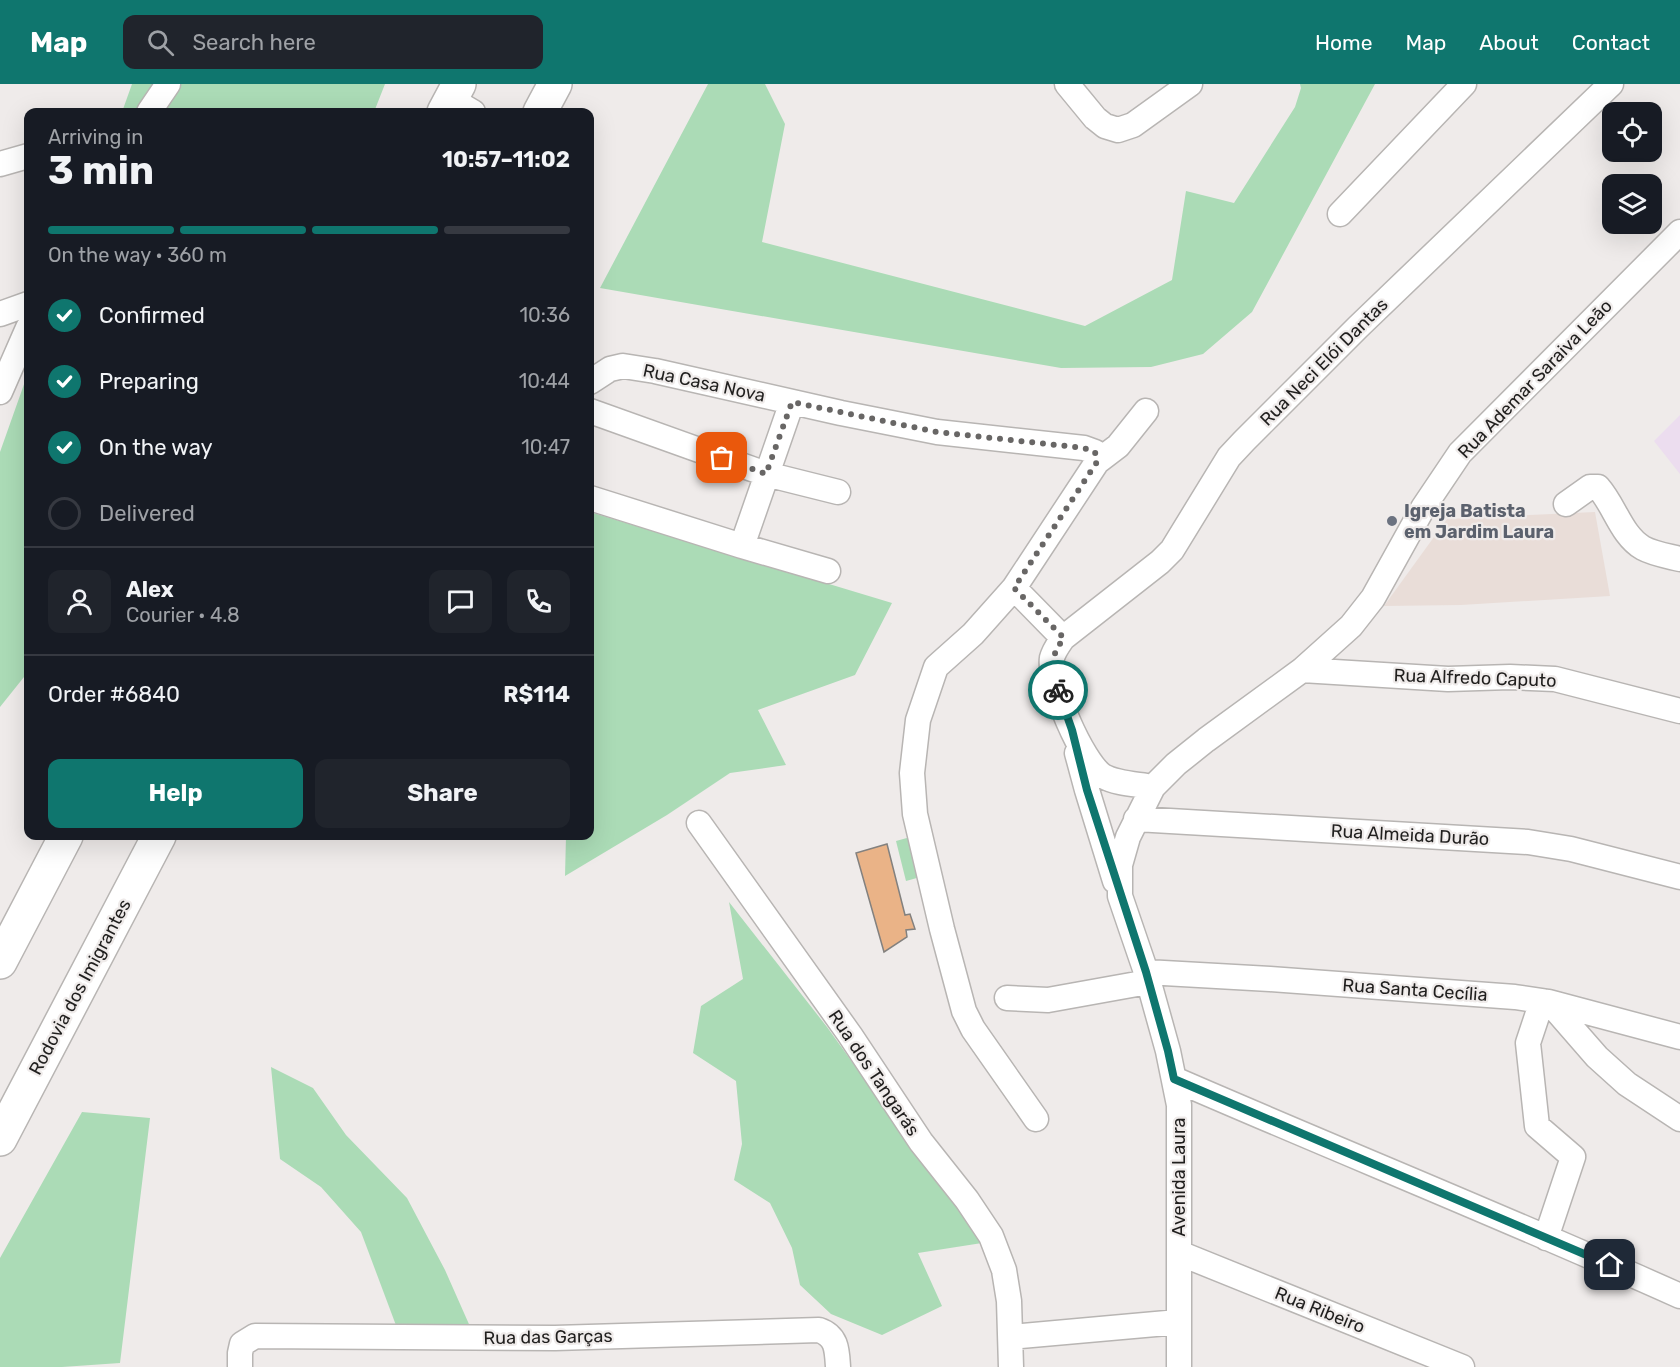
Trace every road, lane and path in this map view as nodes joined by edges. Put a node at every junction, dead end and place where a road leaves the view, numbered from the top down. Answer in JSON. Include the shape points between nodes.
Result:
{"nodes":[{"id":1,"x":168,"y":84,"type":"edge"},
{"id":2,"x":555,"y":84,"type":"edge"},
{"id":3,"x":1067,"y":84,"type":"edge"},
{"id":4,"x":1190,"y":84,"type":"edge"},
{"id":5,"x":1464,"y":84,"type":"edge"},
{"id":6,"x":1611,"y":84,"type":"edge"},
{"id":7,"x":152,"y":108,"type":"edge"},
{"id":8,"x":542,"y":108,"type":"edge"},
{"id":9,"x":24,"y":157,"type":"edge"},
{"id":10,"x":0,"y":165,"type":"edge"},
{"id":11,"x":1340,"y":214,"type":"dead end"},
{"id":12,"x":1680,"y":232,"type":"edge"},
{"id":13,"x":24,"y":305,"type":"edge"},
{"id":14,"x":0,"y":314,"type":"edge"},
{"id":15,"x":24,"y":335,"type":"edge"},
{"id":16,"x":7,"y":364,"type":"edge"},
{"id":17,"x":594,"y":379,"type":"edge"},
{"id":18,"x":0,"y":392,"type":"edge"},
{"id":19,"x":792,"y":402,"type":"junction"},
{"id":20,"x":1146,"y":411,"type":"dead end"},
{"id":21,"x":594,"y":412,"type":"edge"},
{"id":22,"x":1097,"y":462,"type":"junction"},
{"id":23,"x":766,"y":474,"type":"junction"},
{"id":24,"x":838,"y":492,"type":"dead end"},
{"id":25,"x":594,"y":499,"type":"edge"},
{"id":26,"x":1566,"y":504,"type":"dead end"},
{"id":27,"x":741,"y":546,"type":"junction"},
{"id":28,"x":1680,"y":559,"type":"edge"},
{"id":29,"x":828,"y":571,"type":"dead end"},
{"id":30,"x":1014,"y":588,"type":"junction"},
{"id":31,"x":1059,"y":644,"type":"junction"},
{"id":32,"x":1302,"y":670,"type":"junction"},
{"id":33,"x":1680,"y":711,"type":"edge"},
{"id":34,"x":1072,"y":730,"type":"junction"},
{"id":35,"x":1153,"y":787,"type":"junction"},
{"id":36,"x":1136,"y":819,"type":"junction"},
{"id":37,"x":699,"y":823,"type":"dead end"},
{"id":38,"x":64,"y":840,"type":"edge"},
{"id":39,"x":157,"y":840,"type":"edge"},
{"id":40,"x":1680,"y":878,"type":"edge"},
{"id":41,"x":1120,"y":896,"type":"junction"},
{"id":42,"x":0,"y":962,"type":"edge"},
{"id":43,"x":1147,"y":977,"type":"junction"},
{"id":44,"x":1007,"y":998,"type":"dead end"},
{"id":45,"x":1545,"y":1001,"type":"junction"},
{"id":46,"x":1680,"y":1037,"type":"edge"},
{"id":47,"x":1174,"y":1079,"type":"junction"},
{"id":48,"x":1036,"y":1119,"type":"dead end"},
{"id":49,"x":1680,"y":1119,"type":"edge"},
{"id":50,"x":0,"y":1139,"type":"edge"},
{"id":51,"x":1546,"y":1238,"type":"junction"},
{"id":52,"x":1179,"y":1253,"type":"junction"},
{"id":53,"x":1680,"y":1296,"type":"edge"},
{"id":54,"x":1178,"y":1322,"type":"junction"},
{"id":55,"x":1011,"y":1337,"type":"junction"},
{"id":56,"x":837,"y":1355,"type":"edge"},
{"id":57,"x":240,"y":1367,"type":"edge"},
{"id":58,"x":1011,"y":1367,"type":"edge"},
{"id":59,"x":1179,"y":1367,"type":"edge"},
{"id":60,"x":1462,"y":1367,"type":"edge"}],
"edges":[{"from":1,"to":7,"type":"street"},
{"from":2,"to":8,"type":"highway"},
{"from":3,"to":4,"type":"street","via":[[1095,118],[1118,130],[1133,125]]},
{"from":5,"to":11,"type":"street"},
{"from":6,"to":31,"type":"street","name":"Rua Neci Elói Dantas","via":[[1244,441],[1229,457],[1172,550]]},
{"from":9,"to":10,"type":"street"},
{"from":12,"to":32,"type":"street","name":"Rua Ademar Saraiva Leão","via":[[1460,453],[1423,508],[1373,598],[1351,626]]},
{"from":13,"to":14,"type":"street"},
{"from":15,"to":16,"type":"street"},
{"from":16,"to":18,"type":"street"},
{"from":17,"to":19,"type":"street","name":"Rua Casa Nova","via":[[623,366]]},
{"from":19,"to":22,"type":"street","name":"Rua Casa Nova","via":[[937,432],[1084,448],[1095,452]]},
{"from":19,"to":23,"type":"street"},
{"from":20,"to":22,"type":"street","via":[[1118,447]]},
{"from":21,"to":23,"type":"street"},
{"from":22,"to":30,"type":"street"},
{"from":23,"to":24,"type":"street"},
{"from":23,"to":27,"type":"street"},
{"from":25,"to":27,"type":"street"},
{"from":26,"to":28,"type":"street","via":[[1598,487],[1634,542],[1646,550]]},
{"from":27,"to":29,"type":"street"},
{"from":30,"to":31,"type":"street"},
{"from":30,"to":48,"type":"street","via":[[936,667],[918,720],[912,773],[915,813],[964,1011]]},
{"from":31,"to":34,"type":"street","via":[[1052,660],[1054,676]]},
{"from":32,"to":33,"type":"street","name":"Rua Alfredo Caputo","via":[[1448,679],[1510,676],[1555,680]]},
{"from":32,"to":35,"type":"street","name":"Rua Ademar Saraiva Leão","via":[[1206,740]]},
{"from":34,"to":35,"type":"street","via":[[1095,770],[1104,777]]},
{"from":34,"to":41,"type":"street"},
{"from":35,"to":36,"type":"street","name":"Rua Ademar Saraiva Leão"},
{"from":36,"to":40,"type":"street","name":"Rua Almeida Durão","via":[[1528,842],[1571,849]]},
{"from":36,"to":41,"type":"street","name":"Avenida Laura","via":[[1120,865]]},
{"from":37,"to":55,"type":"street","name":"Rua dos Tangarás","via":[[991,1236],[1004,1270]]},
{"from":38,"to":42,"type":"highway"},
{"from":39,"to":50,"type":"highway","name":"Rodovia dos Imigrantes"},
{"from":41,"to":43,"type":"street","name":"Avenida Laura"},
{"from":43,"to":44,"type":"street","name":"Rua Santa Cecília","via":[[1048,1000]]},
{"from":43,"to":45,"type":"street","name":"Rua Santa Cecília","via":[[1270,979]]},
{"from":43,"to":47,"type":"street","name":"Avenida Laura"},
{"from":45,"to":46,"type":"street","name":"Rua Santa Cecília"},
{"from":45,"to":49,"type":"street","via":[[1597,1058],[1627,1084]]},
{"from":45,"to":51,"type":"street","via":[[1528,1043],[1538,1126],[1573,1157]]},
{"from":47,"to":51,"type":"street"},
{"from":47,"to":52,"type":"street","name":"Avenida Laura","via":[[1179,1105]]},
{"from":51,"to":53,"type":"street"},
{"from":52,"to":54,"type":"street","name":"Avenida Laura"},
{"from":52,"to":60,"type":"street","name":"Rua Ribeiro"},
{"from":54,"to":55,"type":"street"},
{"from":54,"to":59,"type":"street","name":"Avenida Laura"},
{"from":55,"to":58,"type":"street","name":"Rua dos Tangarás"},
{"from":56,"to":57,"type":"street","name":"Rua das Garças","via":[[827,1332],[819,1330],[555,1338],[255,1336],[242,1344]]}]}
